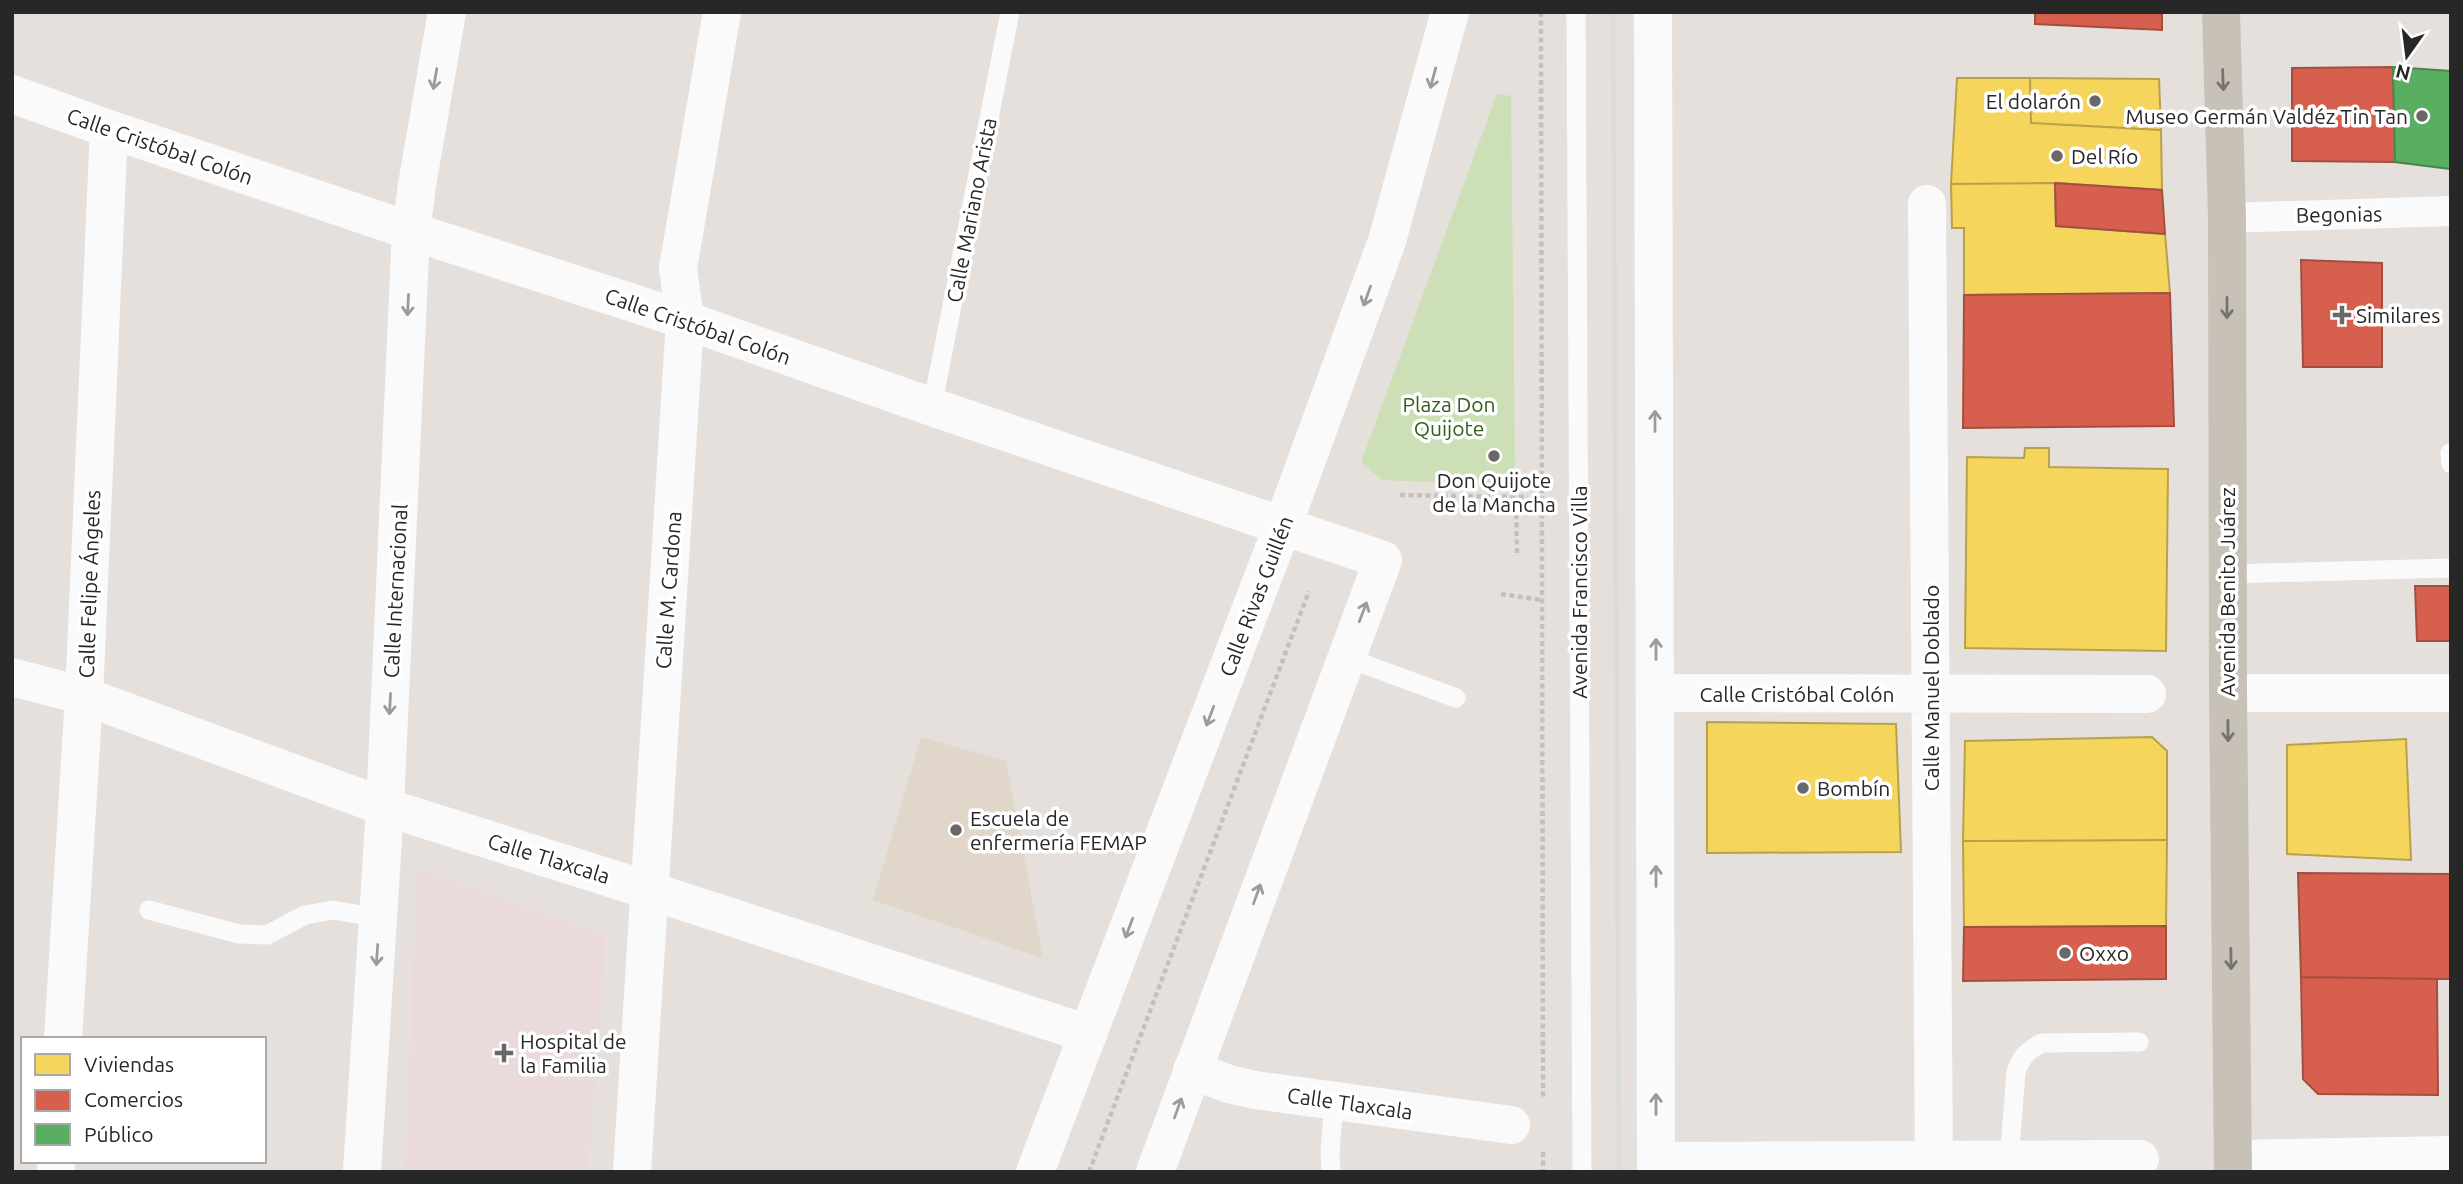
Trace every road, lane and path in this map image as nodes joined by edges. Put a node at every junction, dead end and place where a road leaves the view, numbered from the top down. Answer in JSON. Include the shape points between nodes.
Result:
{"nodes":[{"id":1,"x":447,"y":12,"type":"edge"},
{"id":2,"x":722,"y":12,"type":"edge"},
{"id":3,"x":1010,"y":12,"type":"edge"},
{"id":4,"x":1450,"y":12,"type":"edge"},
{"id":5,"x":1541,"y":12,"type":"edge"},
{"id":6,"x":1576,"y":12,"type":"edge"},
{"id":7,"x":1653,"y":12,"type":"edge"},
{"id":8,"x":2221,"y":12,"type":"edge"},
{"id":9,"x":12,"y":94,"type":"edge"},
{"id":10,"x":108,"y":129,"type":"junction"},
{"id":11,"x":1927,"y":204,"type":"dead end"},
{"id":12,"x":2451,"y":211,"type":"edge"},
{"id":13,"x":2227,"y":218,"type":"junction"},
{"id":14,"x":411,"y":232,"type":"junction"},
{"id":15,"x":685,"y":320,"type":"junction"},
{"id":16,"x":932,"y":407,"type":"junction"},
{"id":17,"x":2450,"y":453,"type":"edge"},
{"id":18,"x":2451,"y":464,"type":"edge"},
{"id":19,"x":1400,"y":495,"type":"dead end"},
{"id":20,"x":1516,"y":497,"type":"junction"},
{"id":21,"x":1528,"y":497,"type":"dead end"},
{"id":22,"x":1283,"y":525,"type":"junction"},
{"id":23,"x":1517,"y":556,"type":"dead end"},
{"id":24,"x":2451,"y":568,"type":"edge"},
{"id":25,"x":2227,"y":574,"type":"junction"},
{"id":26,"x":1309,"y":591,"type":"dead end"},
{"id":27,"x":1501,"y":594,"type":"dead end"},
{"id":28,"x":1541,"y":600,"type":"junction"},
{"id":29,"x":1345,"y":657,"type":"junction"},
{"id":30,"x":12,"y":677,"type":"edge"},
{"id":31,"x":1656,"y":693,"type":"junction"},
{"id":32,"x":2228,"y":693,"type":"junction"},
{"id":33,"x":2451,"y":693,"type":"edge"},
{"id":34,"x":1931,"y":694,"type":"junction"},
{"id":35,"x":2147,"y":694,"type":"dead end"},
{"id":36,"x":84,"y":696,"type":"junction"},
{"id":37,"x":1456,"y":698,"type":"dead end"},
{"id":38,"x":385,"y":807,"type":"junction"},
{"id":39,"x":648,"y":890,"type":"junction"},
{"id":40,"x":149,"y":910,"type":"dead end"},
{"id":41,"x":379,"y":918,"type":"junction"},
{"id":42,"x":1088,"y":1034,"type":"junction"},
{"id":43,"x":64,"y":1037,"type":"edge"},
{"id":44,"x":2139,"y":1042,"type":"dead end"},
{"id":45,"x":1192,"y":1070,"type":"junction"},
{"id":46,"x":1542,"y":1100,"type":"dead end"},
{"id":47,"x":1334,"y":1101,"type":"junction"},
{"id":48,"x":1511,"y":1125,"type":"dead end"},
{"id":49,"x":1543,"y":1150,"type":"dead end"},
{"id":50,"x":2451,"y":1155,"type":"edge"},
{"id":51,"x":2140,"y":1159,"type":"dead end"},
{"id":52,"x":2008,"y":1161,"type":"junction"},
{"id":53,"x":1935,"y":1166,"type":"edge"},
{"id":54,"x":2233,"y":1166,"type":"edge"},
{"id":55,"x":1656,"y":1167,"type":"edge"},
{"id":56,"x":362,"y":1172,"type":"edge"},
{"id":57,"x":632,"y":1172,"type":"edge"},
{"id":58,"x":1035,"y":1172,"type":"edge"},
{"id":59,"x":1089,"y":1172,"type":"edge"},
{"id":60,"x":1155,"y":1172,"type":"edge"},
{"id":61,"x":1331,"y":1172,"type":"edge"},
{"id":62,"x":1543,"y":1172,"type":"edge"},
{"id":63,"x":1582,"y":1172,"type":"edge"}],
"edges":[{"from":1,"to":14,"type":"street","name":"Calle Internacional","one_way":true},
{"from":2,"to":15,"type":"street","name":"Calle M. Cardona","via":[[678,268]]},
{"from":3,"to":16,"type":"lane","name":"Calle Mariano Arista"},
{"from":4,"to":22,"type":"street","name":"Calle Rivas Guillén","one_way":true,"via":[[1387,241]]},
{"from":5,"to":28,"type":"path"},
{"from":6,"to":63,"type":"lane","name":"Avenida Francisco Villa"},
{"from":31,"to":7,"type":"street","one_way":true},
{"from":8,"to":13,"type":"main road","name":"Avenida Benito Juárez","one_way":true},
{"from":9,"to":10,"type":"street","name":"Calle Cristóbal Colón"},
{"from":10,"to":14,"type":"street","name":"Calle Cristóbal Colón"},
{"from":10,"to":36,"type":"street","name":"Calle Felipe Ángeles"},
{"from":11,"to":34,"type":"street","name":"Calle Manuel Doblado"},
{"from":12,"to":13,"type":"street","name":"Begonias"},
{"from":13,"to":25,"type":"main road","name":"Avenida Benito Juárez","one_way":true},
{"from":14,"to":15,"type":"street","name":"Calle Cristóbal Colón"},
{"from":14,"to":38,"type":"street","name":"Calle Internacional","one_way":true},
{"from":15,"to":16,"type":"street","name":"Calle Cristóbal Colón"},
{"from":15,"to":39,"type":"street","name":"Calle M. Cardona"},
{"from":16,"to":22,"type":"street","name":"Calle Cristóbal Colón"},
{"from":17,"to":18,"type":"lane"},
{"from":19,"to":20,"type":"path"},
{"from":20,"to":21,"type":"path"},
{"from":20,"to":23,"type":"path"},
{"from":29,"to":22,"type":"street","name":"Calle Cristóbal Colón","one_way":true,"via":[[1383,559]]},
{"from":22,"to":42,"type":"street","name":"Calle Rivas Guillén","one_way":true},
{"from":24,"to":25,"type":"lane"},
{"from":25,"to":32,"type":"main road","name":"Avenida Benito Juárez"},
{"from":26,"to":59,"type":"path"},
{"from":27,"to":28,"type":"path"},
{"from":28,"to":46,"type":"path"},
{"from":29,"to":37,"type":"lane"},
{"from":45,"to":29,"type":"street","one_way":true},
{"from":30,"to":36,"type":"street","name":"Calle Tlaxcala"},
{"from":31,"to":34,"type":"street","name":"Calle Cristóbal Colón"},
{"from":55,"to":31,"type":"street","one_way":true},
{"from":32,"to":33,"type":"street"},
{"from":32,"to":54,"type":"main road","name":"Avenida Benito Juárez","one_way":true},
{"from":34,"to":35,"type":"street","name":"Calle Cristóbal Colón"},
{"from":34,"to":53,"type":"street","name":"Calle Manuel Doblado"},
{"from":36,"to":38,"type":"street","name":"Calle Tlaxcala"},
{"from":36,"to":43,"type":"street","name":"Calle Felipe Ángeles"},
{"from":38,"to":39,"type":"street","name":"Calle Tlaxcala"},
{"from":38,"to":41,"type":"street","name":"Calle Internacional"},
{"from":39,"to":42,"type":"street","name":"Calle Tlaxcala"},
{"from":39,"to":57,"type":"street","name":"Calle M. Cardona"},
{"from":40,"to":41,"type":"lane","via":[[239,934],[267,935],[305,915],[333,910]]},
{"from":41,"to":56,"type":"street","name":"Calle Internacional","one_way":true},
{"from":42,"to":58,"type":"street","name":"Calle Rivas Guillén"},
{"from":44,"to":52,"type":"lane","via":[[2042,1043],[2031,1048],[2020,1059],[2016,1073]]},
{"from":45,"to":47,"type":"street","name":"Calle Tlaxcala","via":[[1229,1084]]},
{"from":60,"to":45,"type":"street","one_way":true},
{"from":47,"to":48,"type":"street","name":"Calle Tlaxcala"},
{"from":47,"to":61,"type":"lane"},
{"from":49,"to":62,"type":"path"},
{"from":50,"to":54,"type":"street"},
{"from":51,"to":52,"type":"street"},
{"from":52,"to":53,"type":"street"},
{"from":53,"to":55,"type":"street"}]}
